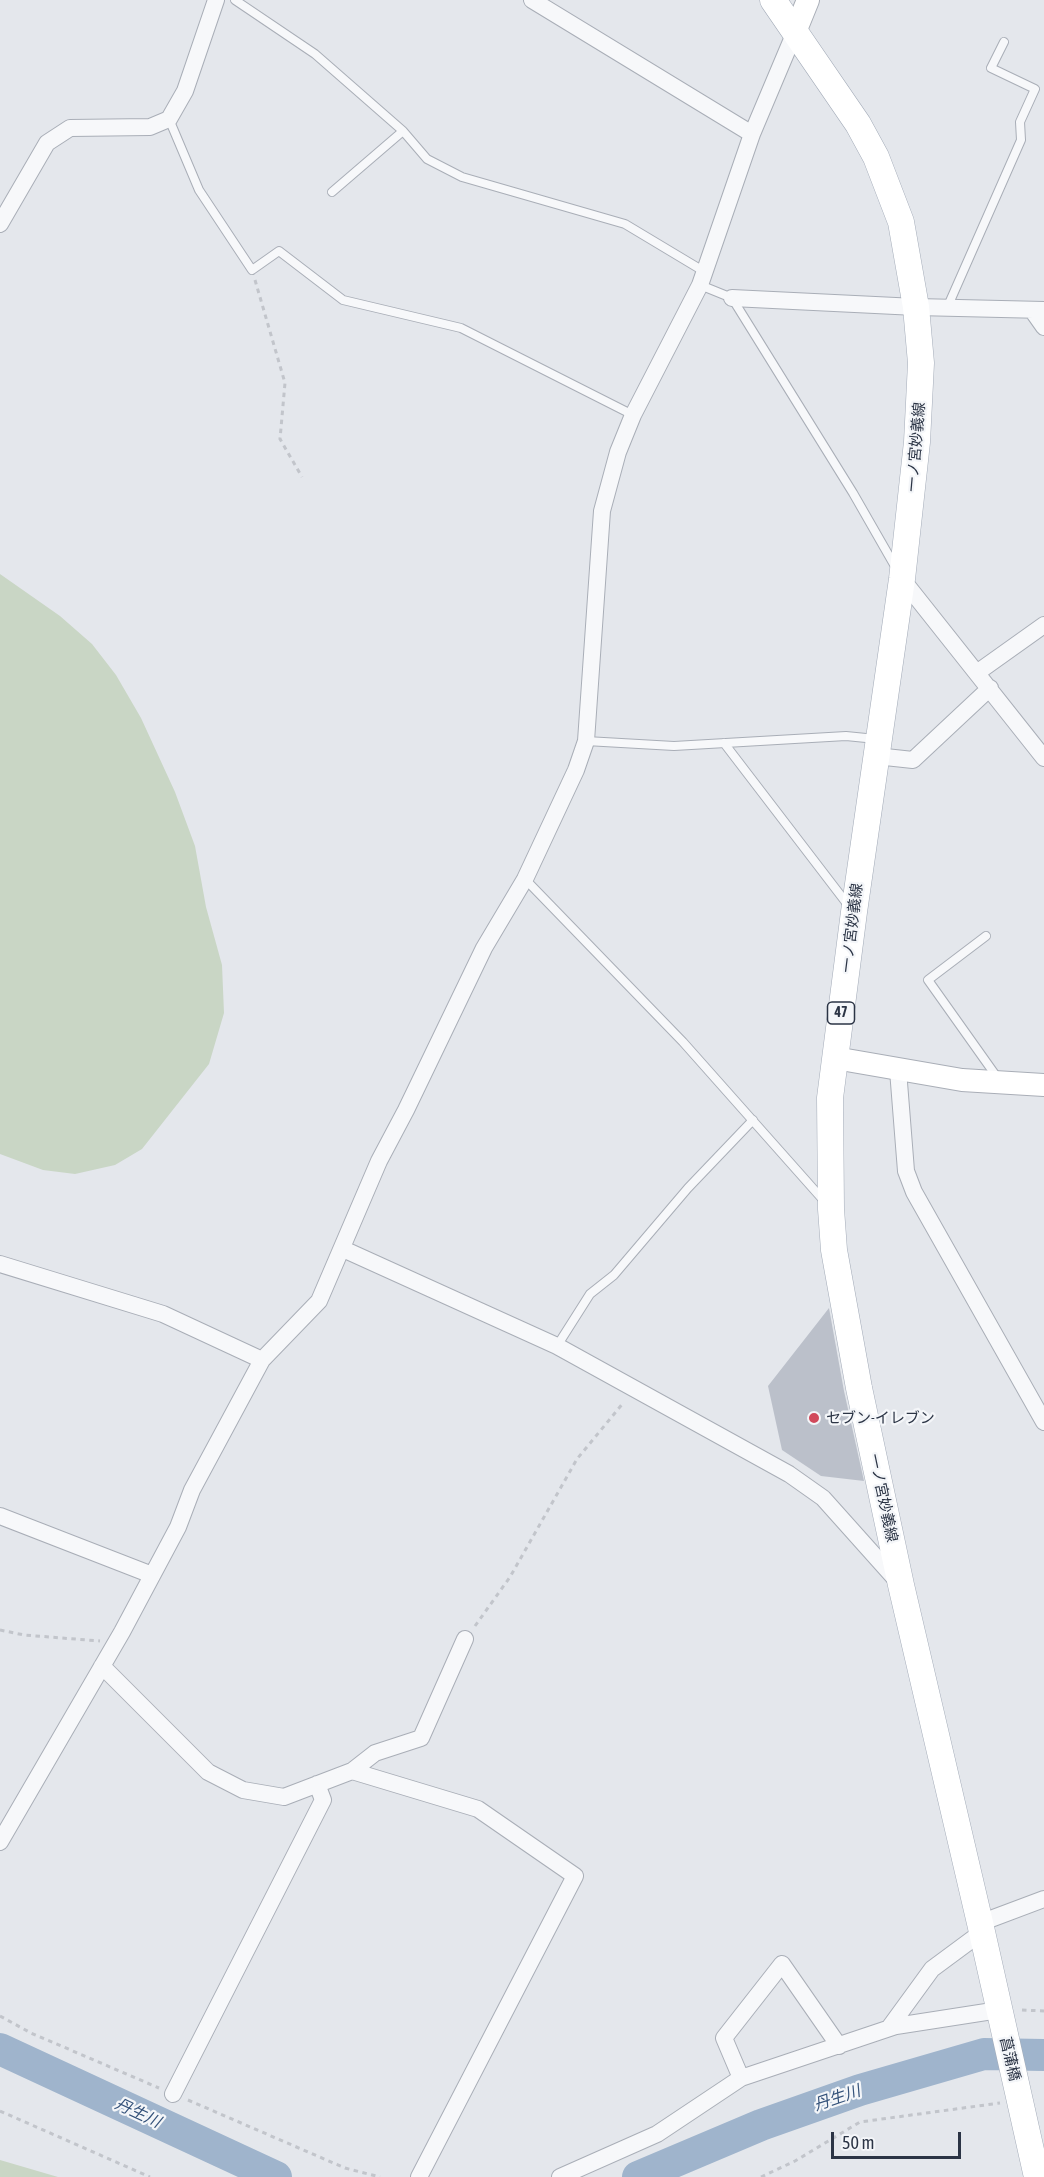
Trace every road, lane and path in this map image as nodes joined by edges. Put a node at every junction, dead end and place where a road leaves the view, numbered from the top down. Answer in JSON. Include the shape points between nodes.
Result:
{"nodes":[{"id":1,"x":216,"y":0,"type":"edge"},
{"id":2,"x":235,"y":0,"type":"edge"},
{"id":3,"x":532,"y":0,"type":"edge"},
{"id":4,"x":773,"y":0,"type":"edge"},
{"id":5,"x":808,"y":0,"type":"edge"},
{"id":6,"x":795,"y":32,"type":"junction"},
{"id":7,"x":1004,"y":42,"type":"dead end"},
{"id":8,"x":169,"y":118,"type":"junction"},
{"id":9,"x":403,"y":131,"type":"junction"},
{"id":10,"x":752,"y":134,"type":"junction"},
{"id":11,"x":332,"y":192,"type":"dead end"},
{"id":12,"x":0,"y":224,"type":"edge"},
{"id":13,"x":252,"y":270,"type":"junction"},
{"id":14,"x":702,"y":278,"type":"junction"},
{"id":15,"x":732,"y":298,"type":"junction"},
{"id":16,"x":916,"y":307,"type":"junction"},
{"id":17,"x":947,"y":308,"type":"junction"},
{"id":18,"x":1038,"y":310,"type":"edge"},
{"id":19,"x":1044,"y":327,"type":"edge"},
{"id":20,"x":633,"y":415,"type":"junction"},
{"id":21,"x":302,"y":477,"type":"dead end"},
{"id":22,"x":902,"y":579,"type":"junction"},
{"id":23,"x":1044,"y":625,"type":"edge"},
{"id":24,"x":978,"y":672,"type":"junction"},
{"id":25,"x":990,"y":688,"type":"junction"},
{"id":26,"x":586,"y":741,"type":"junction"},
{"id":27,"x":724,"y":743,"type":"junction"},
{"id":28,"x":877,"y":748,"type":"junction"},
{"id":29,"x":1044,"y":758,"type":"edge"},
{"id":30,"x":525,"y":879,"type":"junction"},
{"id":31,"x":854,"y":912,"type":"junction"},
{"id":32,"x":986,"y":936,"type":"dead end"},
{"id":33,"x":835,"y":1058,"type":"junction"},
{"id":34,"x":898,"y":1070,"type":"junction"},
{"id":35,"x":1000,"y":1081,"type":"junction"},
{"id":36,"x":1044,"y":1085,"type":"edge"},
{"id":37,"x":753,"y":1120,"type":"junction"},
{"id":38,"x":831,"y":1209,"type":"junction"},
{"id":39,"x":343,"y":1249,"type":"junction"},
{"id":40,"x":0,"y":1264,"type":"edge"},
{"id":41,"x":557,"y":1346,"type":"junction"},
{"id":42,"x":262,"y":1360,"type":"junction"},
{"id":43,"x":634,"y":1389,"type":"junction"},
{"id":44,"x":1044,"y":1422,"type":"edge"},
{"id":45,"x":0,"y":1516,"type":"edge"},
{"id":46,"x":152,"y":1575,"type":"junction"},
{"id":47,"x":901,"y":1585,"type":"junction"},
{"id":48,"x":0,"y":1630,"type":"edge"},
{"id":49,"x":465,"y":1639,"type":"joint"},
{"id":50,"x":116,"y":1642,"type":"junction"},
{"id":51,"x":102,"y":1666,"type":"junction"},
{"id":52,"x":352,"y":1771,"type":"junction"},
{"id":53,"x":317,"y":1784,"type":"junction"},
{"id":54,"x":0,"y":1842,"type":"edge"},
{"id":55,"x":1044,"y":1899,"type":"edge"},
{"id":56,"x":981,"y":1928,"type":"junction"},
{"id":57,"x":1001,"y":2016,"type":"junction"},
{"id":58,"x":889,"y":2028,"type":"junction"},
{"id":59,"x":839,"y":2046,"type":"junction"},
{"id":60,"x":741,"y":2078,"type":"junction"},
{"id":61,"x":172,"y":2094,"type":"dead end"},
{"id":62,"x":1019,"y":2097,"type":"junction"},
{"id":63,"x":0,"y":2111,"type":"edge"},
{"id":64,"x":150,"y":2177,"type":"edge"},
{"id":65,"x":419,"y":2177,"type":"edge"},
{"id":66,"x":560,"y":2177,"type":"edge"},
{"id":67,"x":761,"y":2177,"type":"edge"},
{"id":68,"x":1037,"y":2177,"type":"edge"}],
"edges":[{"from":1,"to":8,"type":"street","via":[[185,90]]},
{"from":2,"to":9,"type":"lane","via":[[315,54]]},
{"from":3,"to":10,"type":"street"},
{"from":4,"to":6,"type":"main road","name":"一ノ宮妙義線","number":"47"},
{"from":5,"to":6,"type":"street"},
{"from":6,"to":10,"type":"street"},
{"from":6,"to":16,"type":"main road","name":"一ノ宮妙義線","number":"47","via":[[858,124],[880,166],[901,222]]},
{"from":7,"to":17,"type":"lane","via":[[991,68],[1035,89],[1020,122],[1021,141]]},
{"from":8,"to":12,"type":"street","via":[[150,127],[70,128],[47,143]]},
{"from":8,"to":13,"type":"lane","via":[[199,190]]},
{"from":9,"to":11,"type":"lane"},
{"from":9,"to":14,"type":"lane","via":[[427,159],[462,177],[625,224]]},
{"from":10,"to":14,"type":"street"},
{"from":13,"to":20,"type":"lane","via":[[279,251],[343,300],[461,328]]},
{"from":13,"to":21,"type":"path","via":[[285,383],[280,439]]},
{"from":14,"to":15,"type":"lane"},
{"from":14,"to":20,"type":"street"},
{"from":15,"to":16,"type":"street"},
{"from":15,"to":22,"type":"lane"},
{"from":16,"to":17,"type":"street"},
{"from":16,"to":22,"type":"main road","name":"一ノ宮妙義線","number":"47","via":[[920,397]]},
{"from":17,"to":18,"type":"street"},
{"from":18,"to":19,"type":"street"},
{"from":20,"to":26,"type":"street","via":[[602,511]]},
{"from":22,"to":24,"type":"street"},
{"from":22,"to":28,"type":"main road","name":"一ノ宮妙義線","number":"47"},
{"from":23,"to":24,"type":"street"},
{"from":24,"to":25,"type":"street"},
{"from":25,"to":28,"type":"street","via":[[913,760]]},
{"from":25,"to":29,"type":"street"},
{"from":26,"to":27,"type":"lane","via":[[674,746]]},
{"from":26,"to":30,"type":"street"},
{"from":27,"to":28,"type":"lane","via":[[846,736]]},
{"from":27,"to":31,"type":"lane"},
{"from":28,"to":31,"type":"main road","name":"一ノ宮妙義線","number":"47"},
{"from":30,"to":37,"type":"lane"},
{"from":30,"to":39,"type":"street","via":[[484,948],[379,1161]]},
{"from":31,"to":33,"type":"main road","name":"一ノ宮妙義線","number":"47"},
{"from":32,"to":35,"type":"lane","via":[[928,980]]},
{"from":33,"to":34,"type":"street"},
{"from":33,"to":38,"type":"main road","name":"一ノ宮妙義線","number":"47","via":[[830,1098]]},
{"from":34,"to":35,"type":"street","via":[[962,1080]]},
{"from":34,"to":44,"type":"street","via":[[906,1171],[914,1192]]},
{"from":35,"to":36,"type":"street"},
{"from":37,"to":38,"type":"lane"},
{"from":37,"to":41,"type":"lane","via":[[614,1275],[590,1294]]},
{"from":38,"to":47,"type":"main road","name":"一ノ宮妙義線","number":"47","via":[[834,1250],[855,1366]]},
{"from":39,"to":41,"type":"street"},
{"from":39,"to":42,"type":"street","via":[[319,1301]]},
{"from":40,"to":42,"type":"street","via":[[163,1314]]},
{"from":41,"to":43,"type":"street"},
{"from":42,"to":46,"type":"street","via":[[192,1490],[178,1527]]},
{"from":43,"to":47,"type":"street","via":[[789,1474],[823,1498]]},
{"from":43,"to":49,"type":"path","via":[[577,1459],[510,1577]]},
{"from":45,"to":46,"type":"street"},
{"from":46,"to":50,"type":"street"},
{"from":47,"to":56,"type":"main road","name":"一ノ宮妙義線","number":"47"},
{"from":48,"to":50,"type":"path"},
{"from":49,"to":52,"type":"street","via":[[421,1738],[375,1754]]},
{"from":50,"to":51,"type":"street"},
{"from":51,"to":53,"type":"street","via":[[208,1772],[243,1790],[284,1797]]},
{"from":51,"to":54,"type":"street"},
{"from":52,"to":53,"type":"street"},
{"from":52,"to":65,"type":"street","via":[[478,1809],[575,1876]]},
{"from":53,"to":61,"type":"street","via":[[323,1800]]},
{"from":55,"to":56,"type":"street"},
{"from":56,"to":57,"type":"main road","name":"一ノ宮妙義線","number":"47"},
{"from":56,"to":58,"type":"street","via":[[932,1969]]},
{"from":57,"to":58,"type":"street"},
{"from":57,"to":62,"type":"main road","name":"菖蒲橋","number":"47"},
{"from":58,"to":59,"type":"street"},
{"from":59,"to":60,"type":"street"},
{"from":59,"to":60,"type":"street","via":[[782,1964],[724,2038]]},
{"from":60,"to":66,"type":"street","via":[[657,2134]]},
{"from":62,"to":67,"type":"path","via":[[860,2122]]},
{"from":62,"to":68,"type":"main road","number":"47"},
{"from":63,"to":64,"type":"path"}]}
